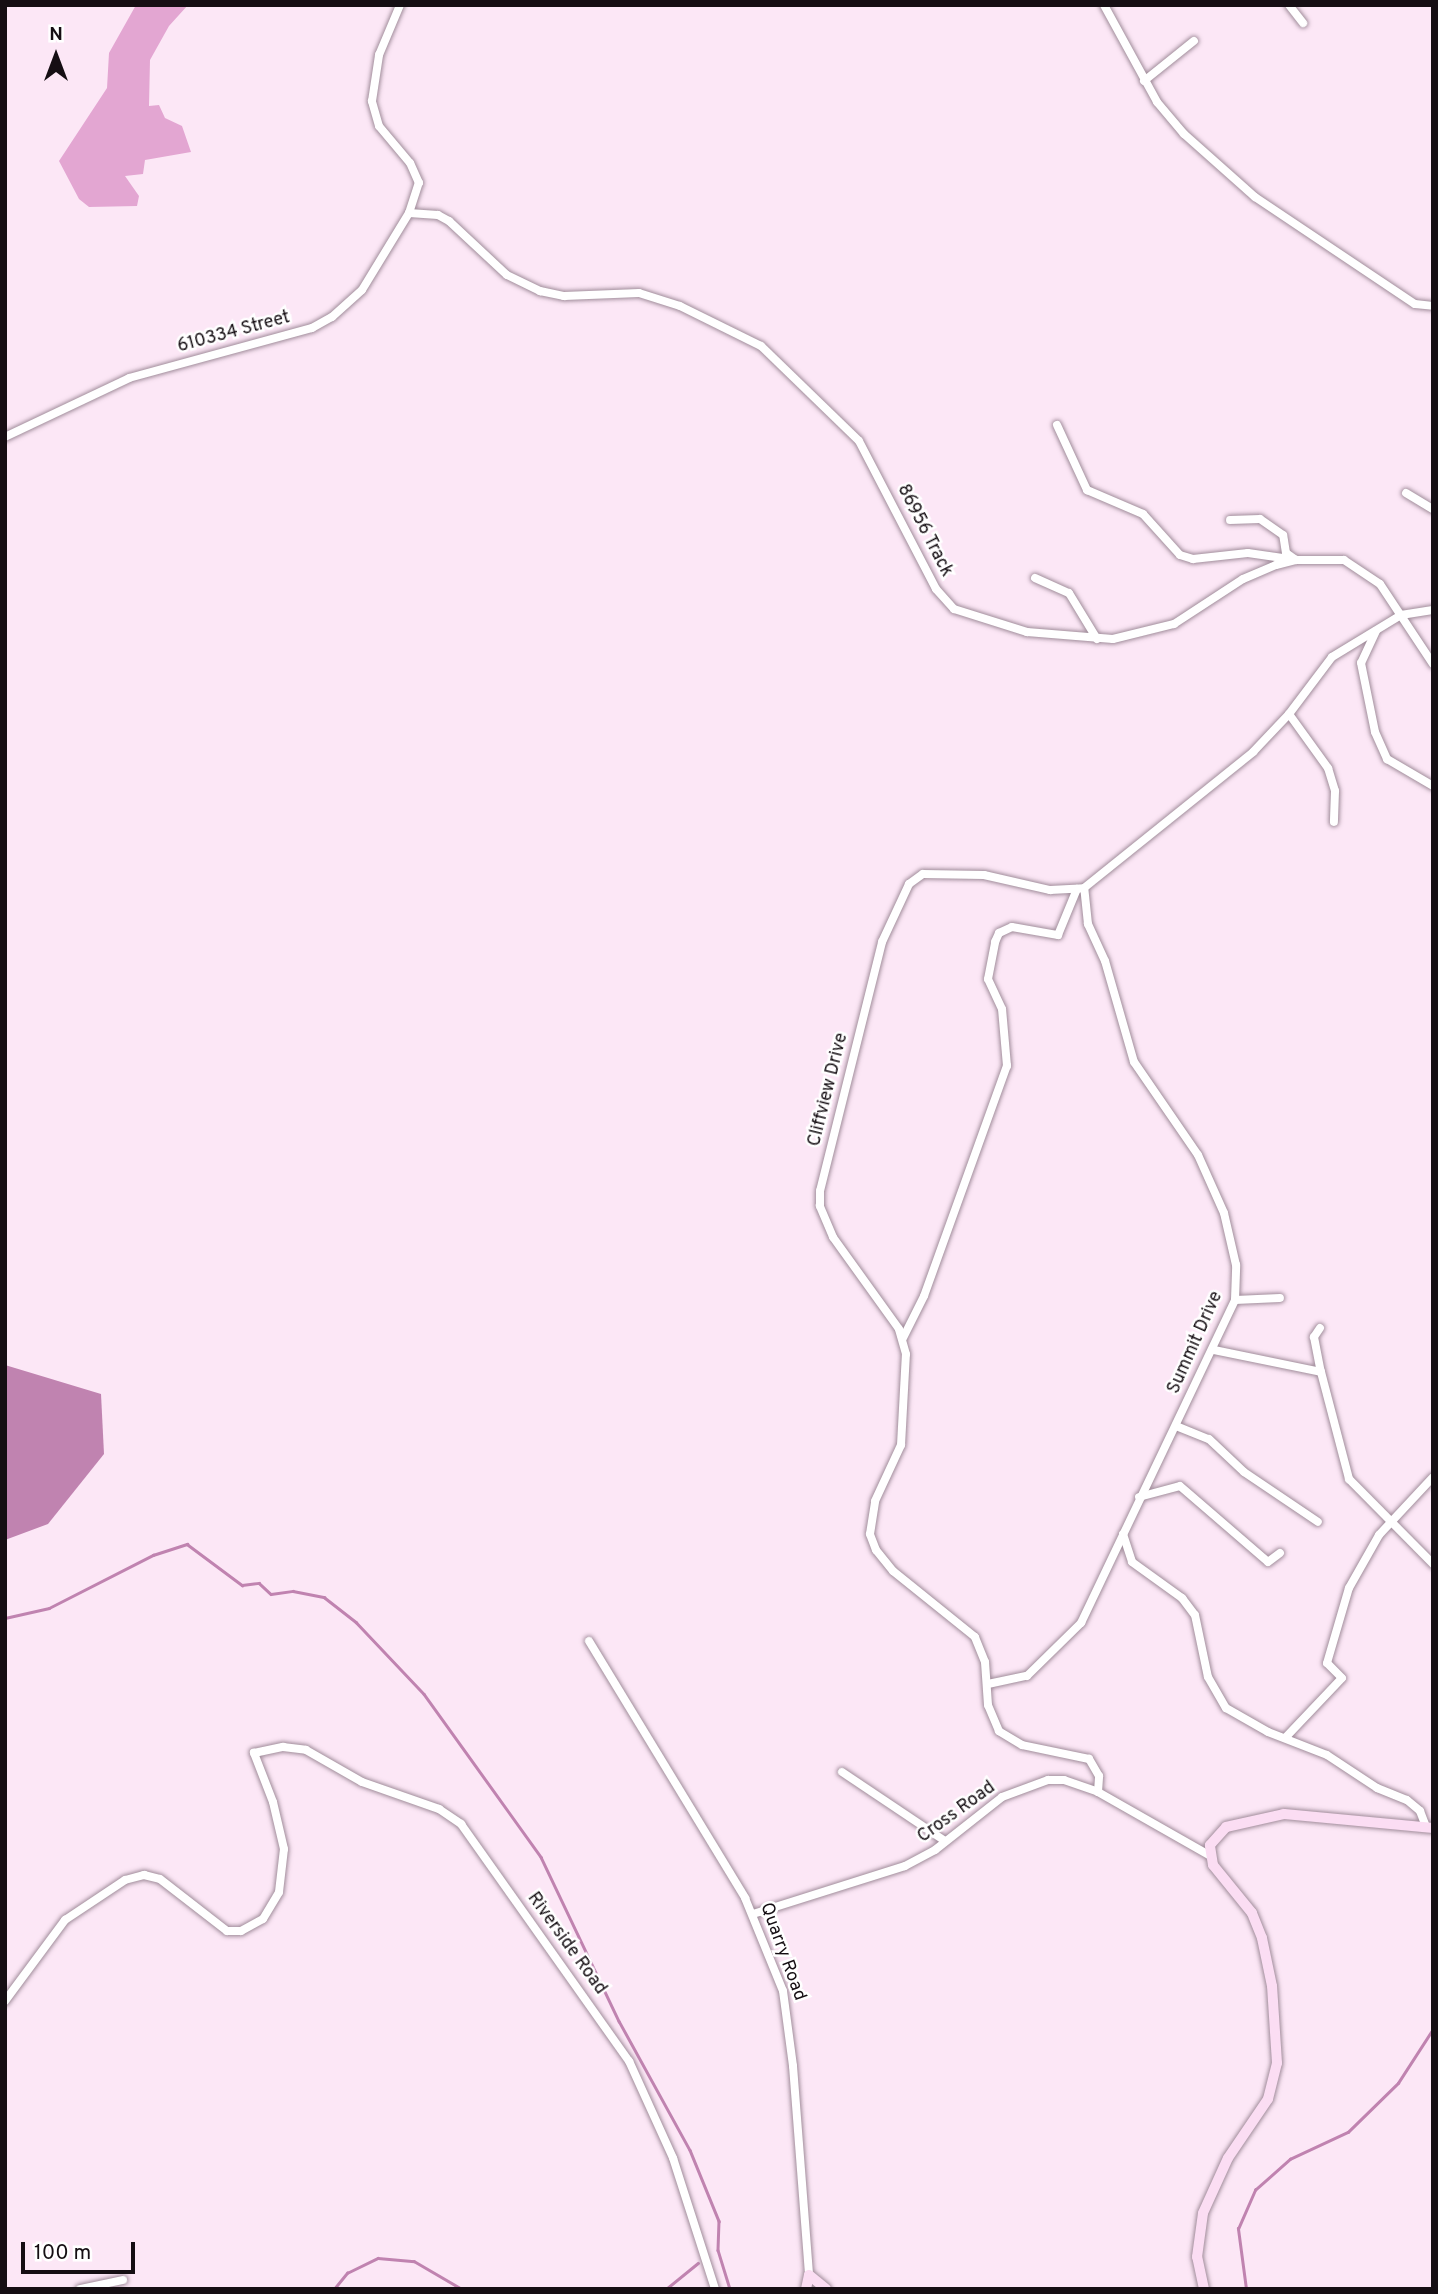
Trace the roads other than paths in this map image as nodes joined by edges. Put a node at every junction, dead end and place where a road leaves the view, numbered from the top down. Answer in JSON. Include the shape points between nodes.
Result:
{"nodes":[{"id":1,"x":400,"y":5,"type":"edge"},
{"id":2,"x":1104,"y":5,"type":"edge"},
{"id":3,"x":1289,"y":5,"type":"edge"},
{"id":4,"x":1303,"y":23,"type":"dead end"},
{"id":5,"x":1194,"y":41,"type":"dead end"},
{"id":6,"x":1144,"y":81,"type":"junction"},
{"id":7,"x":409,"y":213,"type":"junction"},
{"id":8,"x":1433,"y":306,"type":"edge"},
{"id":9,"x":1057,"y":425,"type":"dead end"},
{"id":10,"x":5,"y":437,"type":"edge"},
{"id":11,"x":1406,"y":493,"type":"dead end"},
{"id":12,"x":1433,"y":509,"type":"edge"},
{"id":13,"x":1230,"y":520,"type":"dead end"},
{"id":14,"x":1296,"y":560,"type":"junction"},
{"id":15,"x":1035,"y":578,"type":"dead end"},
{"id":16,"x":1433,"y":610,"type":"edge"},
{"id":17,"x":1401,"y":615,"type":"junction"},
{"id":18,"x":1378,"y":628,"type":"junction"},
{"id":19,"x":1097,"y":639,"type":"junction"},
{"id":20,"x":1433,"y":664,"type":"edge"},
{"id":21,"x":1289,"y":714,"type":"junction"},
{"id":22,"x":1433,"y":786,"type":"edge"},
{"id":23,"x":1334,"y":822,"type":"dead end"},
{"id":24,"x":1081,"y":889,"type":"junction"},
{"id":25,"x":1280,"y":1298,"type":"dead end"},
{"id":26,"x":1236,"y":1300,"type":"junction"},
{"id":27,"x":1320,"y":1328,"type":"dead end"},
{"id":28,"x":903,"y":1338,"type":"junction"},
{"id":29,"x":1214,"y":1350,"type":"junction"},
{"id":30,"x":1321,"y":1372,"type":"junction"},
{"id":31,"x":1177,"y":1426,"type":"junction"},
{"id":32,"x":1433,"y":1477,"type":"edge"},
{"id":33,"x":1139,"y":1497,"type":"junction"},
{"id":34,"x":1318,"y":1522,"type":"dead end"},
{"id":35,"x":1388,"y":1524,"type":"junction"},
{"id":36,"x":1124,"y":1531,"type":"junction"},
{"id":37,"x":1280,"y":1553,"type":"dead end"},
{"id":38,"x":1433,"y":1564,"type":"edge"},
{"id":39,"x":589,"y":1641,"type":"dead end"},
{"id":40,"x":988,"y":1684,"type":"junction"},
{"id":41,"x":1286,"y":1737,"type":"junction"},
{"id":42,"x":842,"y":1772,"type":"dead end"},
{"id":43,"x":1098,"y":1792,"type":"junction"},
{"id":44,"x":1429,"y":1827,"type":"edge"},
{"id":45,"x":945,"y":1841,"type":"junction"},
{"id":46,"x":1209,"y":1855,"type":"junction"},
{"id":47,"x":753,"y":1914,"type":"junction"},
{"id":48,"x":5,"y":2001,"type":"edge"},
{"id":49,"x":809,"y":2275,"type":"junction"},
{"id":50,"x":123,"y":2280,"type":"dead end"},
{"id":51,"x":80,"y":2289,"type":"edge"},
{"id":52,"x":715,"y":2289,"type":"edge"},
{"id":53,"x":806,"y":2289,"type":"edge"},
{"id":54,"x":826,"y":2289,"type":"edge"},
{"id":55,"x":1203,"y":2289,"type":"edge"}],
"edges":[{"from":1,"to":7,"type":"street","name":"610334 Street","via":[[379,55],[372,101],[379,127],[416,173],[417,194]]},
{"from":2,"to":6,"type":"street"},
{"from":3,"to":4,"type":"street"},
{"from":5,"to":6,"type":"street"},
{"from":6,"to":8,"type":"street","via":[[1184,134],[1255,197],[1415,304]]},
{"from":7,"to":10,"type":"street","name":"610334 Street","via":[[362,290],[332,317],[280,339],[129,378]]},
{"from":7,"to":19,"type":"street","name":"86956 Track","via":[[449,220],[507,275],[540,291],[571,296],[639,293],[680,306],[761,346],[859,440],[944,601],[970,615],[1027,632]]},
{"from":9,"to":14,"type":"street","via":[[1087,490],[1143,514],[1180,555],[1193,559],[1248,553]]},
{"from":11,"to":12,"type":"street"},
{"from":13,"to":14,"type":"street","via":[[1260,519],[1283,535],[1286,553]]},
{"from":14,"to":17,"type":"street","name":"86956 Track","via":[[1323,558],[1356,565],[1380,584]]},
{"from":14,"to":19,"type":"street","name":"86956 Track","via":[[1243,579],[1161,629]]},
{"from":15,"to":19,"type":"street","via":[[1069,593]]},
{"from":16,"to":17,"type":"street"},
{"from":17,"to":18,"type":"street"},
{"from":17,"to":20,"type":"street","name":"86956 Track"},
{"from":18,"to":21,"type":"street","via":[[1332,657]]},
{"from":18,"to":22,"type":"street","via":[[1361,663],[1375,732],[1387,759]]},
{"from":21,"to":23,"type":"street","via":[[1328,768],[1335,791]]},
{"from":21,"to":24,"type":"street","via":[[1253,752]]},
{"from":24,"to":26,"type":"street","name":"Summit Drive","via":[[1088,924],[1105,961],[1134,1062],[1198,1155],[1224,1213],[1235,1252]]},
{"from":24,"to":28,"type":"street","via":[[1058,934],[1012,928],[999,933],[995,942],[988,979],[1002,1009],[1007,1066],[924,1296]]},
{"from":24,"to":28,"type":"street","name":"Cliffview Drive","via":[[1050,890],[984,875],[923,874],[909,884],[882,942],[820,1206],[833,1237]]},
{"from":25,"to":26,"type":"street"},
{"from":26,"to":29,"type":"street","name":"Summit Drive"},
{"from":27,"to":30,"type":"street","via":[[1314,1337]]},
{"from":28,"to":40,"type":"street","via":[[905,1426],[894,1463],[875,1501],[870,1534],[893,1571],[975,1637]]},
{"from":29,"to":30,"type":"street"},
{"from":29,"to":31,"type":"street","name":"Summit Drive"},
{"from":30,"to":35,"type":"street","via":[[1346,1472]]},
{"from":31,"to":33,"type":"street","name":"Summit Drive"},
{"from":31,"to":34,"type":"street","via":[[1209,1439],[1244,1472]]},
{"from":32,"to":35,"type":"street"},
{"from":33,"to":36,"type":"street","name":"Summit Drive"},
{"from":33,"to":37,"type":"street","via":[[1180,1486],[1268,1562]]},
{"from":35,"to":38,"type":"street"},
{"from":35,"to":41,"type":"street","via":[[1343,1604],[1327,1663],[1342,1678]]},
{"from":36,"to":40,"type":"street","name":"Summit Drive","via":[[1075,1630],[1027,1676]]},
{"from":36,"to":41,"type":"street","via":[[1132,1562],[1182,1598],[1195,1615],[1208,1677],[1219,1699],[1238,1717]]},
{"from":39,"to":47,"type":"street","name":"Quarry Road"},
{"from":40,"to":43,"type":"street","via":[[993,1719],[1007,1739],[1089,1759],[1099,1776]]},
{"from":41,"to":44,"type":"street","via":[[1415,1805]]},
{"from":42,"to":45,"type":"street"},
{"from":43,"to":45,"type":"street","name":"Cross Road","via":[[1065,1780],[1028,1786],[976,1813]]},
{"from":43,"to":46,"type":"street","name":"Cross Road"},
{"from":44,"to":46,"type":"street","via":[[1284,1814],[1226,1827],[1210,1845]]},
{"from":45,"to":47,"type":"street","name":"Cross Road","via":[[905,1866]]},
{"from":46,"to":55,"type":"street","via":[[1218,1874],[1252,1913],[1262,1938],[1272,1986],[1277,2063],[1268,2099],[1228,2158],[1203,2213],[1197,2257]]},
{"from":47,"to":49,"type":"street","name":"Quarry Road","via":[[788,2017]]},
{"from":48,"to":52,"type":"street","name":"Riverside Road","via":[[65,1920],[125,1880],[144,1875],[160,1879],[227,1931],[241,1931],[263,1919],[279,1892],[284,1849],[273,1802],[254,1756],[263,1749],[306,1750],[354,1779],[439,1809],[461,1824],[629,2061],[673,2158]]},
{"from":49,"to":53,"type":"street"},
{"from":49,"to":54,"type":"street"},
{"from":50,"to":51,"type":"street"}]}
